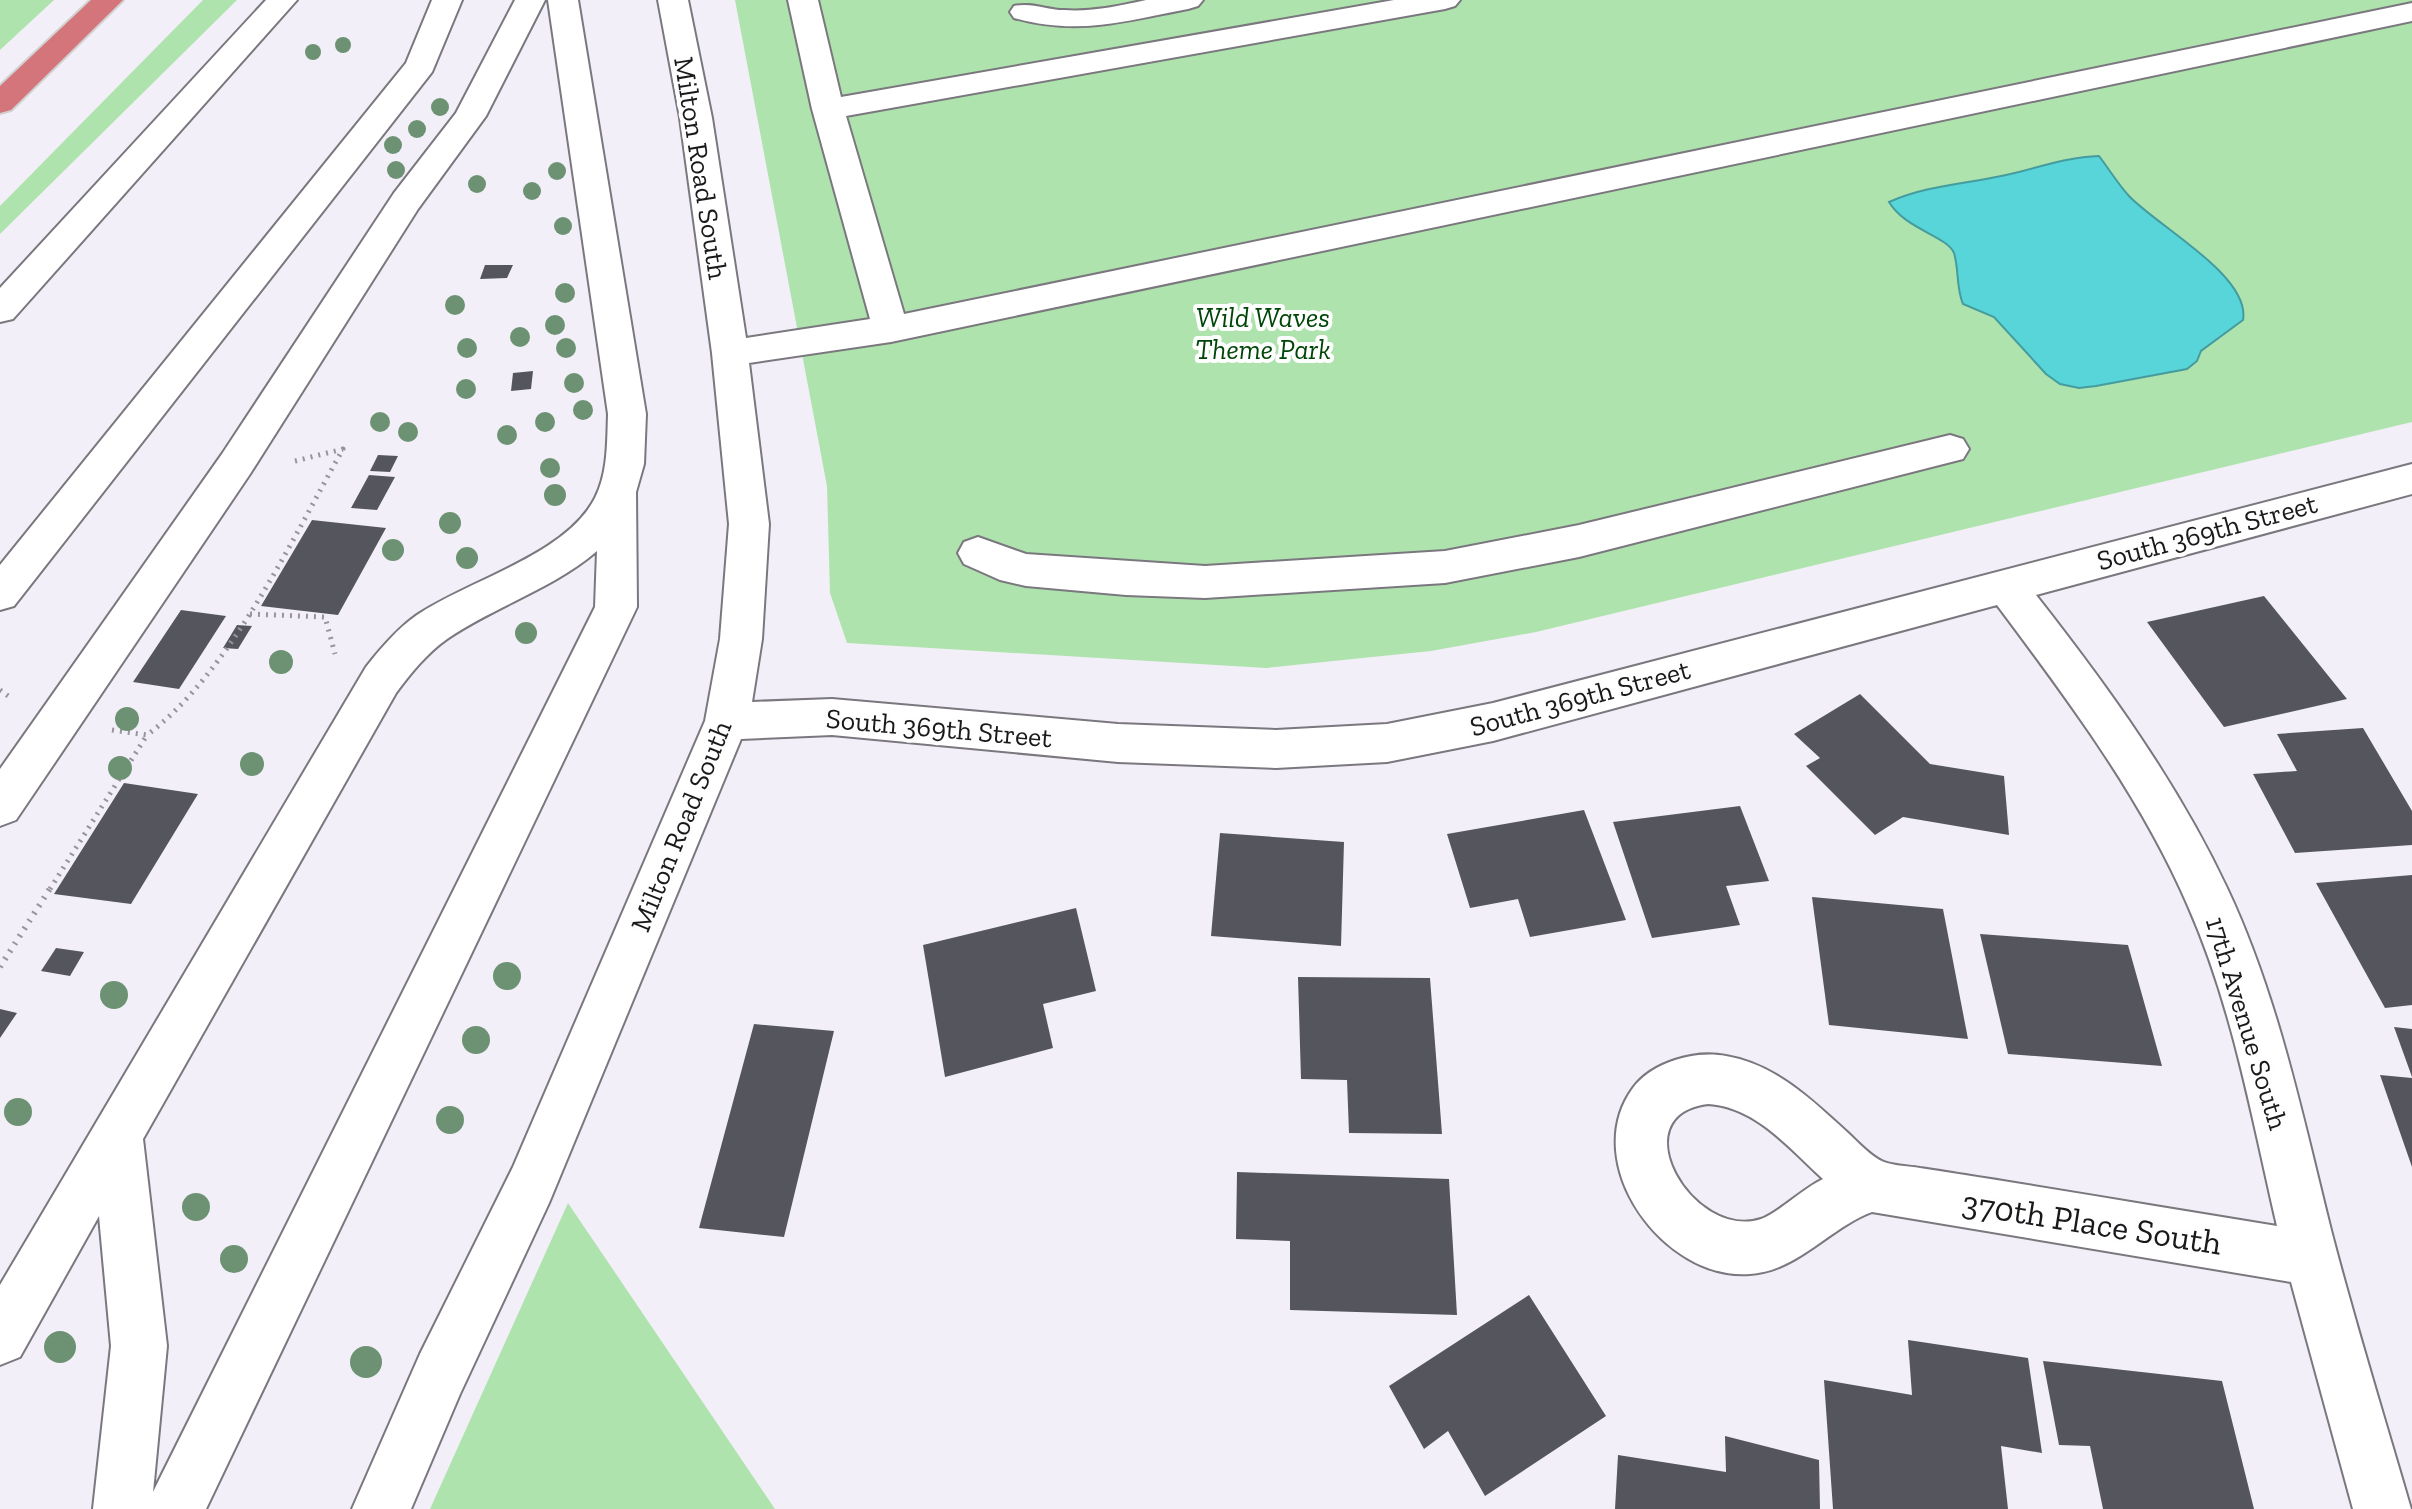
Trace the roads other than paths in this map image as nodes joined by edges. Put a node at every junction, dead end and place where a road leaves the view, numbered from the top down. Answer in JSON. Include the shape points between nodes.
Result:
{"nodes":[{"id":1,"x":108,"y":0,"type":"edge"},
{"id":2,"x":282,"y":0,"type":"edge"},
{"id":3,"x":447,"y":0,"type":"edge"},
{"id":4,"x":530,"y":0,"type":"edge"},
{"id":5,"x":563,"y":0,"type":"edge"},
{"id":6,"x":673,"y":0,"type":"edge"},
{"id":7,"x":803,"y":0,"type":"edge"},
{"id":8,"x":1188,"y":0,"type":"edge"},
{"id":9,"x":1445,"y":0,"type":"edge"},
{"id":10,"x":1025,"y":12,"type":"dead end"},
{"id":11,"x":2412,"y":12,"type":"edge"},
{"id":12,"x":0,"y":103,"type":"edge"},
{"id":13,"x":828,"y":109,"type":"junction"},
{"id":14,"x":0,"y":310,"type":"edge"},
{"id":15,"x":891,"y":329,"type":"junction"},
{"id":16,"x":730,"y":353,"type":"junction"},
{"id":17,"x":1950,"y":449,"type":"dead end"},
{"id":18,"x":2412,"y":479,"type":"edge"},
{"id":19,"x":618,"y":495,"type":"junction"},
{"id":20,"x":978,"y":553,"type":"dead end"},
{"id":21,"x":2005,"y":585,"type":"junction"},
{"id":22,"x":0,"y":594,"type":"edge"},
{"id":23,"x":727,"y":721,"type":"junction"},
{"id":24,"x":0,"y":806,"type":"edge"},
{"id":25,"x":117,"y":1137,"type":"junction"},
{"id":26,"x":1872,"y":1186,"type":"dead end"},
{"id":27,"x":2312,"y":1259,"type":"junction"},
{"id":28,"x":0,"y":1337,"type":"edge"},
{"id":29,"x":122,"y":1509,"type":"edge"},
{"id":30,"x":175,"y":1509,"type":"edge"},
{"id":31,"x":381,"y":1509,"type":"edge"},
{"id":32,"x":2382,"y":1509,"type":"edge"}],
"edges":[{"from":1,"to":12,"type":"highway"},
{"from":2,"to":14,"type":"street"},
{"from":3,"to":22,"type":"street","via":[[421,65]]},
{"from":4,"to":24,"type":"street","via":[[470,116],[406,201],[236,464]]},
{"from":5,"to":19,"type":"street","via":[[627,414],[626,472]]},
{"from":6,"to":16,"type":"street","name":"Milton Road South"},
{"from":7,"to":13,"type":"street"},
{"from":8,"to":10,"type":"street","via":[[1065,20]]},
{"from":9,"to":13,"type":"street"},
{"from":11,"to":15,"type":"street"},
{"from":13,"to":15,"type":"street"},
{"from":15,"to":16,"type":"street"},
{"from":16,"to":23,"type":"street","name":"Milton Road South","via":[[749,524],[741,639]]},
{"from":17,"to":20,"type":"street","via":[[1579,541],[1445,567],[1205,582],[1026,570]]},
{"from":18,"to":21,"type":"street","name":"South 369th Street"},
{"from":19,"to":25,"type":"street","via":[[601,522],[555,564],[430,628],[381,680]]},
{"from":19,"to":30,"type":"street","via":[[616,607]]},
{"from":21,"to":23,"type":"street","name":"South 369th Street","via":[[1493,722],[1387,743],[1199,747],[832,717]]},
{"from":21,"to":27,"type":"street","name":"17th Avenue South","via":[[2127,750],[2212,906],[2255,1034]]},
{"from":23,"to":31,"type":"street","name":"Milton Road South","via":[[531,1185]]},
{"from":25,"to":28,"type":"street"},
{"from":25,"to":29,"type":"street","via":[[139,1346]]},
{"from":26,"to":27,"type":"street","name":"370th Place South"},
{"from":27,"to":32,"type":"street","name":"17th Avenue South"}]}
